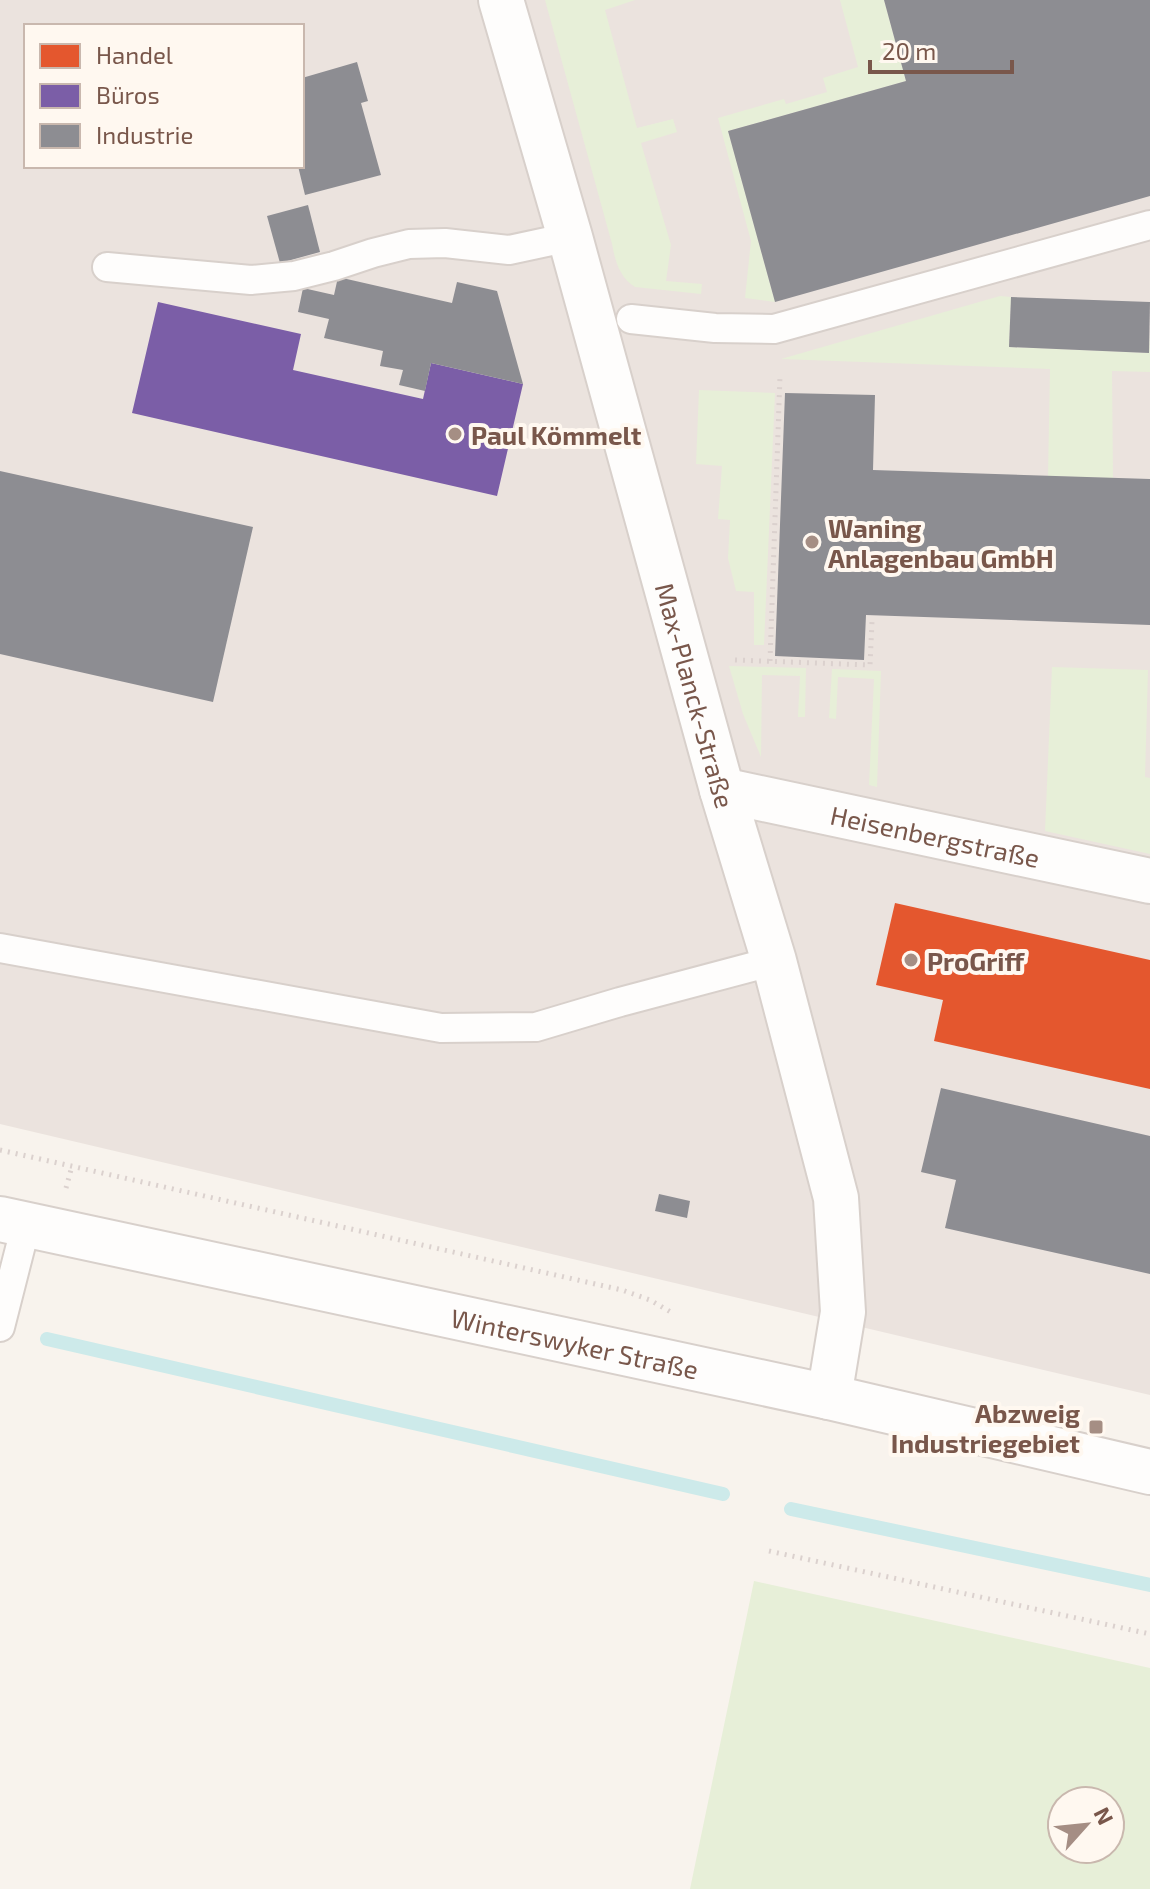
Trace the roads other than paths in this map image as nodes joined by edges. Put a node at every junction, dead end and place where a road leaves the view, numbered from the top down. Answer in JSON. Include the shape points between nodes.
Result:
{"nodes":[{"id":1,"x":501,"y":0,"type":"edge"},
{"id":2,"x":1150,"y":225,"type":"edge"},
{"id":3,"x":570,"y":237,"type":"junction"},
{"id":4,"x":107,"y":267,"type":"dead end"},
{"id":5,"x":631,"y":319,"type":"dead end"},
{"id":6,"x":722,"y":790,"type":"junction"},
{"id":7,"x":1150,"y":881,"type":"edge"},
{"id":8,"x":0,"y":948,"type":"edge"},
{"id":9,"x":774,"y":961,"type":"junction"},
{"id":10,"x":13,"y":1222,"type":"edge"},
{"id":11,"x":0,"y":1327,"type":"edge"},
{"id":12,"x":829,"y":1397,"type":"junction"},
{"id":13,"x":1150,"y":1472,"type":"edge"}],
"edges":[{"from":1,"to":3,"type":"street","name":"Max-Planck-Straße"},
{"from":2,"to":5,"type":"lane","via":[[774,329]]},
{"from":3,"to":4,"type":"lane","via":[[509,250],[409,244],[294,276],[251,280]]},
{"from":3,"to":6,"type":"street","name":"Max-Planck-Straße"},
{"from":6,"to":7,"type":"street","name":"Heisenbergstraße"},
{"from":6,"to":9,"type":"street","name":"Max-Planck-Straße"},
{"from":8,"to":9,"type":"lane","via":[[441,1028],[536,1027]]},
{"from":9,"to":12,"type":"street","name":"Max-Planck-Straße","via":[[836,1198],[843,1312]]},
{"from":10,"to":11,"type":"lane"},
{"from":10,"to":12,"type":"street","name":"Winterswyker Straße"},
{"from":12,"to":13,"type":"street","name":"Winterswyker Straße"}]}
